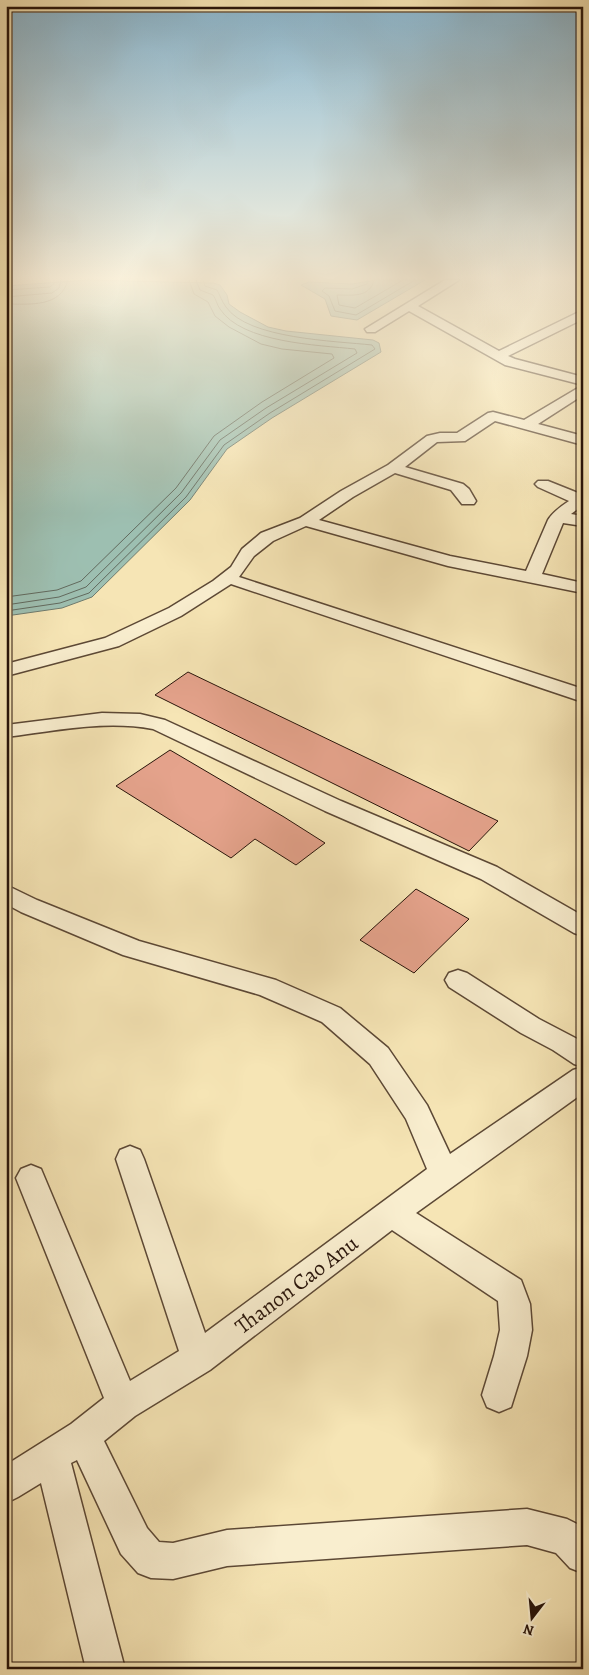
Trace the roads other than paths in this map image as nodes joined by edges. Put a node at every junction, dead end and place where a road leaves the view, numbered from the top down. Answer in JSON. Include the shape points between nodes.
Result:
{"nodes":[{"id":1,"x":502,"y":358,"type":"edge"},
{"id":2,"x":583,"y":381,"type":"edge"},
{"id":3,"x":583,"y":389,"type":"edge"},
{"id":4,"x":526,"y":425,"type":"junction"},
{"id":5,"x":583,"y":440,"type":"edge"},
{"id":6,"x":393,"y":468,"type":"junction"},
{"id":7,"x":543,"y":484,"type":"dead end"},
{"id":8,"x":468,"y":501,"type":"dead end"},
{"id":9,"x":563,"y":517,"type":"junction"},
{"id":10,"x":306,"y":521,"type":"junction"},
{"id":11,"x":583,"y":521,"type":"edge"},
{"id":12,"x":531,"y":579,"type":"junction"},
{"id":13,"x":238,"y":582,"type":"dead end"},
{"id":14,"x":583,"y":588,"type":"edge"},
{"id":15,"x":6,"y":670,"type":"edge"},
{"id":16,"x":583,"y":696,"type":"edge"},
{"id":17,"x":6,"y":731,"type":"edge"},
{"id":18,"x":6,"y":893,"type":"edge"},
{"id":19,"x":583,"y":927,"type":"edge"},
{"id":20,"x":458,"y":980,"type":"dead end"},
{"id":21,"x":583,"y":1056,"type":"edge"},
{"id":22,"x":583,"y":1078,"type":"edge"},
{"id":23,"x":130,"y":1159,"type":"dead end"},
{"id":24,"x":444,"y":1174,"type":"junction"},
{"id":25,"x":31,"y":1178,"type":"dead end"},
{"id":26,"x":391,"y":1213,"type":"junction"},
{"id":27,"x":198,"y":1358,"type":"junction"},
{"id":28,"x":499,"y":1395,"type":"dead end"},
{"id":29,"x":123,"y":1404,"type":"junction"},
{"id":30,"x":83,"y":1436,"type":"junction"},
{"id":31,"x":52,"y":1456,"type":"junction"},
{"id":32,"x":6,"y":1485,"type":"edge"},
{"id":33,"x":583,"y":1555,"type":"edge"},
{"id":34,"x":106,"y":1669,"type":"edge"}],
"edges":[{"from":1,"to":2,"type":"street"},
{"from":3,"to":4,"type":"street"},
{"from":4,"to":5,"type":"street"},
{"from":4,"to":6,"type":"street","via":[[493,416],[460,438],[432,440]]},
{"from":6,"to":8,"type":"street","via":[[457,487]]},
{"from":6,"to":10,"type":"street"},
{"from":7,"to":9,"type":"street","via":[[578,499],[561,514]]},
{"from":9,"to":11,"type":"street"},
{"from":9,"to":12,"type":"street","via":[[556,520]]},
{"from":10,"to":12,"type":"street","via":[[448,561]]},
{"from":10,"to":15,"type":"street","via":[[267,537],[219,585],[175,612],[112,642]]},
{"from":12,"to":14,"type":"street"},
{"from":13,"to":16,"type":"street"},
{"from":17,"to":19,"type":"street","via":[[119,718],[158,724],[333,806],[489,873]]},
{"from":18,"to":24,"type":"street","via":[[29,906],[132,948],[266,987],[331,1015],[379,1056],[417,1113]]},
{"from":20,"to":21,"type":"street"},
{"from":22,"to":24,"type":"street","name":"Thanon Cao Anu"},
{"from":23,"to":27,"type":"street"},
{"from":24,"to":26,"type":"street","name":"Thanon Cao Anu"},
{"from":25,"to":29,"type":"street"},
{"from":26,"to":27,"type":"street","name":"Thanon Cao Anu"},
{"from":26,"to":28,"type":"street","via":[[510,1291],[515,1302],[517,1328]]},
{"from":27,"to":29,"type":"street","name":"Thanon Cao Anu"},
{"from":29,"to":30,"type":"street","name":"Thanon Cao Anu"},
{"from":30,"to":31,"type":"street","name":"Thanon Cao Anu"},
{"from":30,"to":33,"type":"street","via":[[134,1541],[151,1560],[173,1562],[227,1548],[527,1527],[567,1537]]},
{"from":31,"to":32,"type":"street","name":"Thanon Cao Anu"},
{"from":31,"to":34,"type":"street"}]}
